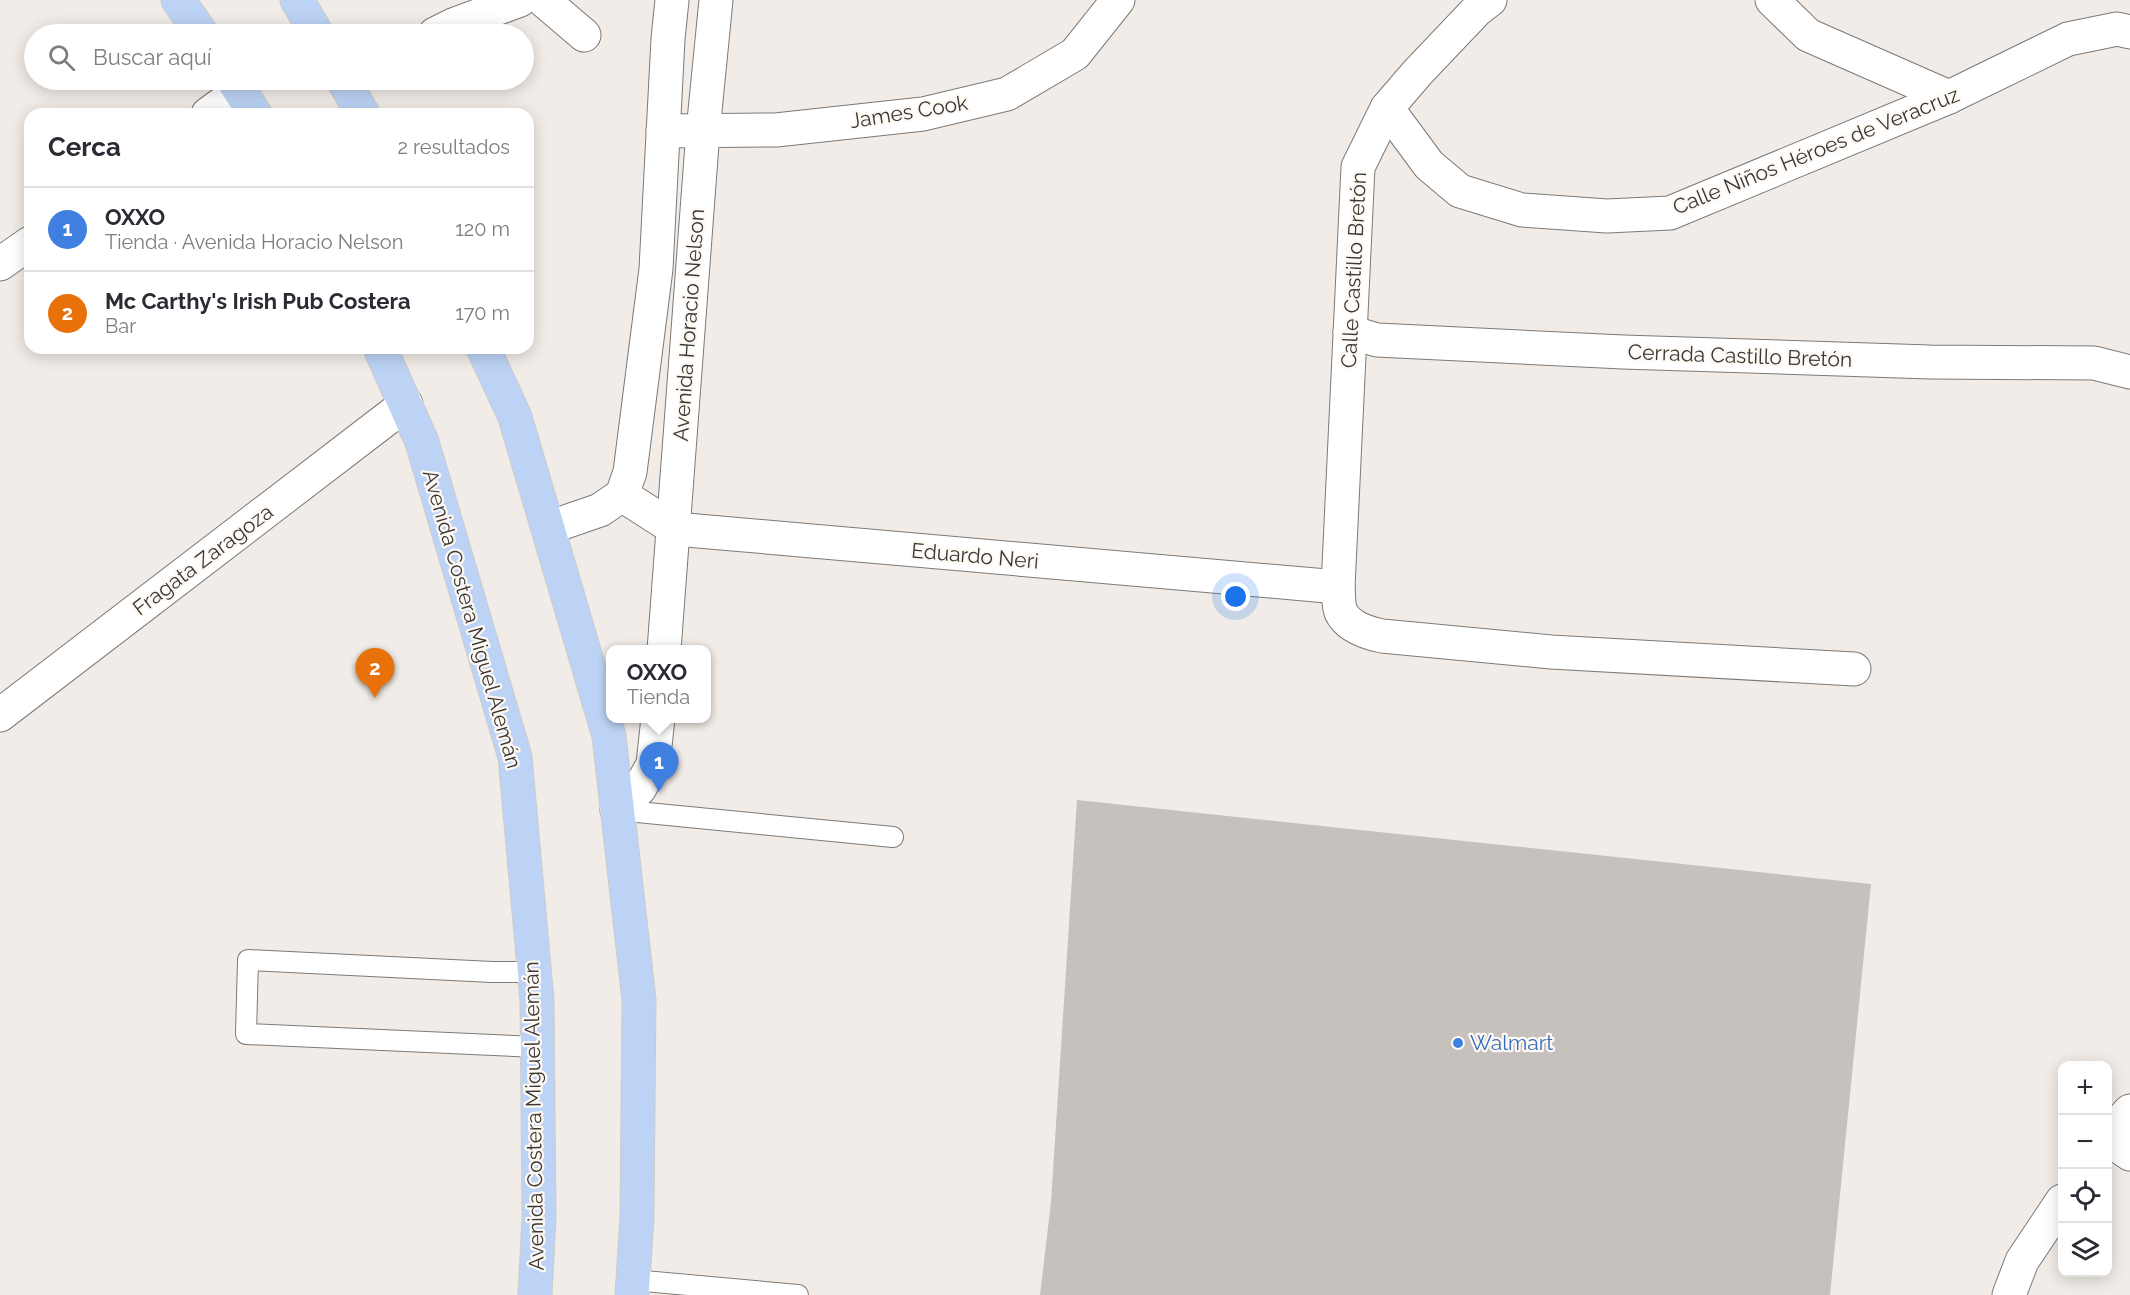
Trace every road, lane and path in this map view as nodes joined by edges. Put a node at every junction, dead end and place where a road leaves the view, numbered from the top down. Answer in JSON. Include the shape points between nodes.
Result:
{"nodes":[{"id":1,"x":178,"y":0,"type":"edge"},
{"id":2,"x":297,"y":0,"type":"edge"},
{"id":3,"x":520,"y":0,"type":"edge"},
{"id":4,"x":543,"y":0,"type":"edge"},
{"id":5,"x":672,"y":0,"type":"edge"},
{"id":6,"x":716,"y":0,"type":"edge"},
{"id":7,"x":1118,"y":0,"type":"edge"},
{"id":8,"x":1490,"y":0,"type":"edge"},
{"id":9,"x":1772,"y":0,"type":"edge"},
{"id":10,"x":195,"y":24,"type":"edge"},
{"id":11,"x":311,"y":24,"type":"edge"},
{"id":12,"x":456,"y":24,"type":"edge"},
{"id":13,"x":2130,"y":32,"type":"edge"},
{"id":14,"x":584,"y":35,"type":"dead end"},
{"id":15,"x":351,"y":90,"type":"edge"},
{"id":16,"x":243,"y":95,"type":"edge"},
{"id":17,"x":1949,"y":97,"type":"junction"},
{"id":18,"x":219,"y":108,"type":"edge"},
{"id":19,"x":360,"y":108,"type":"edge"},
{"id":20,"x":1387,"y":108,"type":"junction"},
{"id":21,"x":663,"y":131,"type":"junction"},
{"id":22,"x":703,"y":131,"type":"junction"},
{"id":23,"x":24,"y":247,"type":"edge"},
{"id":24,"x":0,"y":264,"type":"edge"},
{"id":25,"x":1350,"y":332,"type":"junction"},
{"id":26,"x":383,"y":354,"type":"edge"},
{"id":27,"x":486,"y":354,"type":"edge"},
{"id":28,"x":2130,"y":372,"type":"edge"},
{"id":29,"x":406,"y":404,"type":"junction"},
{"id":30,"x":622,"y":495,"type":"junction"},
{"id":31,"x":548,"y":528,"type":"junction"},
{"id":32,"x":675,"y":530,"type":"junction"},
{"id":33,"x":1338,"y":587,"type":"junction"},
{"id":34,"x":664,"y":645,"type":"edge"},
{"id":35,"x":1854,"y":669,"type":"dead end"},
{"id":36,"x":0,"y":715,"type":"edge"},
{"id":37,"x":657,"y":723,"type":"edge"},
{"id":38,"x":617,"y":810,"type":"junction"},
{"id":39,"x":893,"y":837,"type":"dead end"},
{"id":40,"x":534,"y":972,"type":"junction"},
{"id":41,"x":537,"y":1047,"type":"junction"},
{"id":42,"x":2130,"y":1111,"type":"edge"},
{"id":43,"x":2112,"y":1132,"type":"edge"},
{"id":44,"x":2112,"y":1140,"type":"edge"},
{"id":45,"x":2130,"y":1154,"type":"edge"},
{"id":46,"x":2058,"y":1207,"type":"edge"},
{"id":47,"x":632,"y":1288,"type":"edge"},
{"id":48,"x":535,"y":1295,"type":"edge"},
{"id":49,"x":798,"y":1295,"type":"edge"},
{"id":50,"x":2009,"y":1295,"type":"edge"}],
"edges":[{"from":1,"to":10,"type":"main road"},
{"from":2,"to":11,"type":"main road"},
{"from":3,"to":12,"type":"street"},
{"from":4,"to":14,"type":"street"},
{"from":5,"to":21,"type":"street","name":"Avenida Horacio Nelson"},
{"from":6,"to":22,"type":"street","name":"Avenida Horacio Nelson"},
{"from":7,"to":22,"type":"street","name":"James Cook","via":[[1075,54],[1007,94],[923,114],[776,130]]},
{"from":8,"to":20,"type":"street","name":"Calle Castillo Bretón"},
{"from":9,"to":17,"type":"street","via":[[1808,35]]},
{"from":13,"to":17,"type":"street","name":"Calle Niños Héroes de Veracruz","via":[[2117,29],[2068,39]]},
{"from":15,"to":19,"type":"main road"},
{"from":16,"to":18,"type":"street"},
{"from":17,"to":20,"type":"street","name":"Calle Niños Héroes de Veracruz","via":[[1670,213],[1607,216],[1522,210],[1460,191],[1429,165]]},
{"from":20,"to":25,"type":"street","name":"Calle Castillo Bretón","via":[[1358,167]]},
{"from":21,"to":22,"type":"street","name":"James Cook"},
{"from":21,"to":30,"type":"street","name":"Avenida Horacio Nelson","via":[[656,269],[630,472]]},
{"from":22,"to":32,"type":"street","name":"Avenida Horacio Nelson"},
{"from":23,"to":24,"type":"street"},
{"from":25,"to":28,"type":"street","name":"Cerrada Castillo Bretón","via":[[1377,340],[1623,352],[2094,363]]},
{"from":25,"to":33,"type":"street","name":"Calle Castillo Bretón"},
{"from":26,"to":29,"type":"main road","name":"Avenida Costera Miguel Alemán"},
{"from":27,"to":31,"type":"main road","via":[[515,417]]},
{"from":29,"to":36,"type":"street","name":"Fragata Zaragoza"},
{"from":29,"to":40,"type":"main road","name":"Avenida Costera Miguel Alemán","via":[[422,442],[515,757]]},
{"from":30,"to":31,"type":"street","via":[[600,510]]},
{"from":30,"to":32,"type":"street","name":"Eduardo Neri"},
{"from":31,"to":38,"type":"main road","via":[[609,735]]},
{"from":32,"to":33,"type":"street","name":"Eduardo Neri"},
{"from":32,"to":34,"type":"street","name":"Avenida Horacio Nelson"},
{"from":33,"to":35,"type":"street","via":[[1341,612],[1365,632],[1382,636],[1551,652]]},
{"from":37,"to":38,"type":"street","via":[[653,764],[640,788]]},
{"from":38,"to":39,"type":"lane"},
{"from":38,"to":47,"type":"main road","via":[[639,1000],[637,1217]]},
{"from":40,"to":41,"type":"main road","name":"Avenida Costera Miguel Alemán"},
{"from":40,"to":41,"type":"lane","via":[[248,960],[246,1034]]},
{"from":41,"to":48,"type":"main road","name":"Avenida Costera Miguel Alemán","via":[[539,1217]]},
{"from":42,"to":43,"type":"street"},
{"from":44,"to":45,"type":"street"},
{"from":46,"to":50,"type":"street","via":[[2022,1261]]},
{"from":47,"to":49,"type":"lane"}]}
